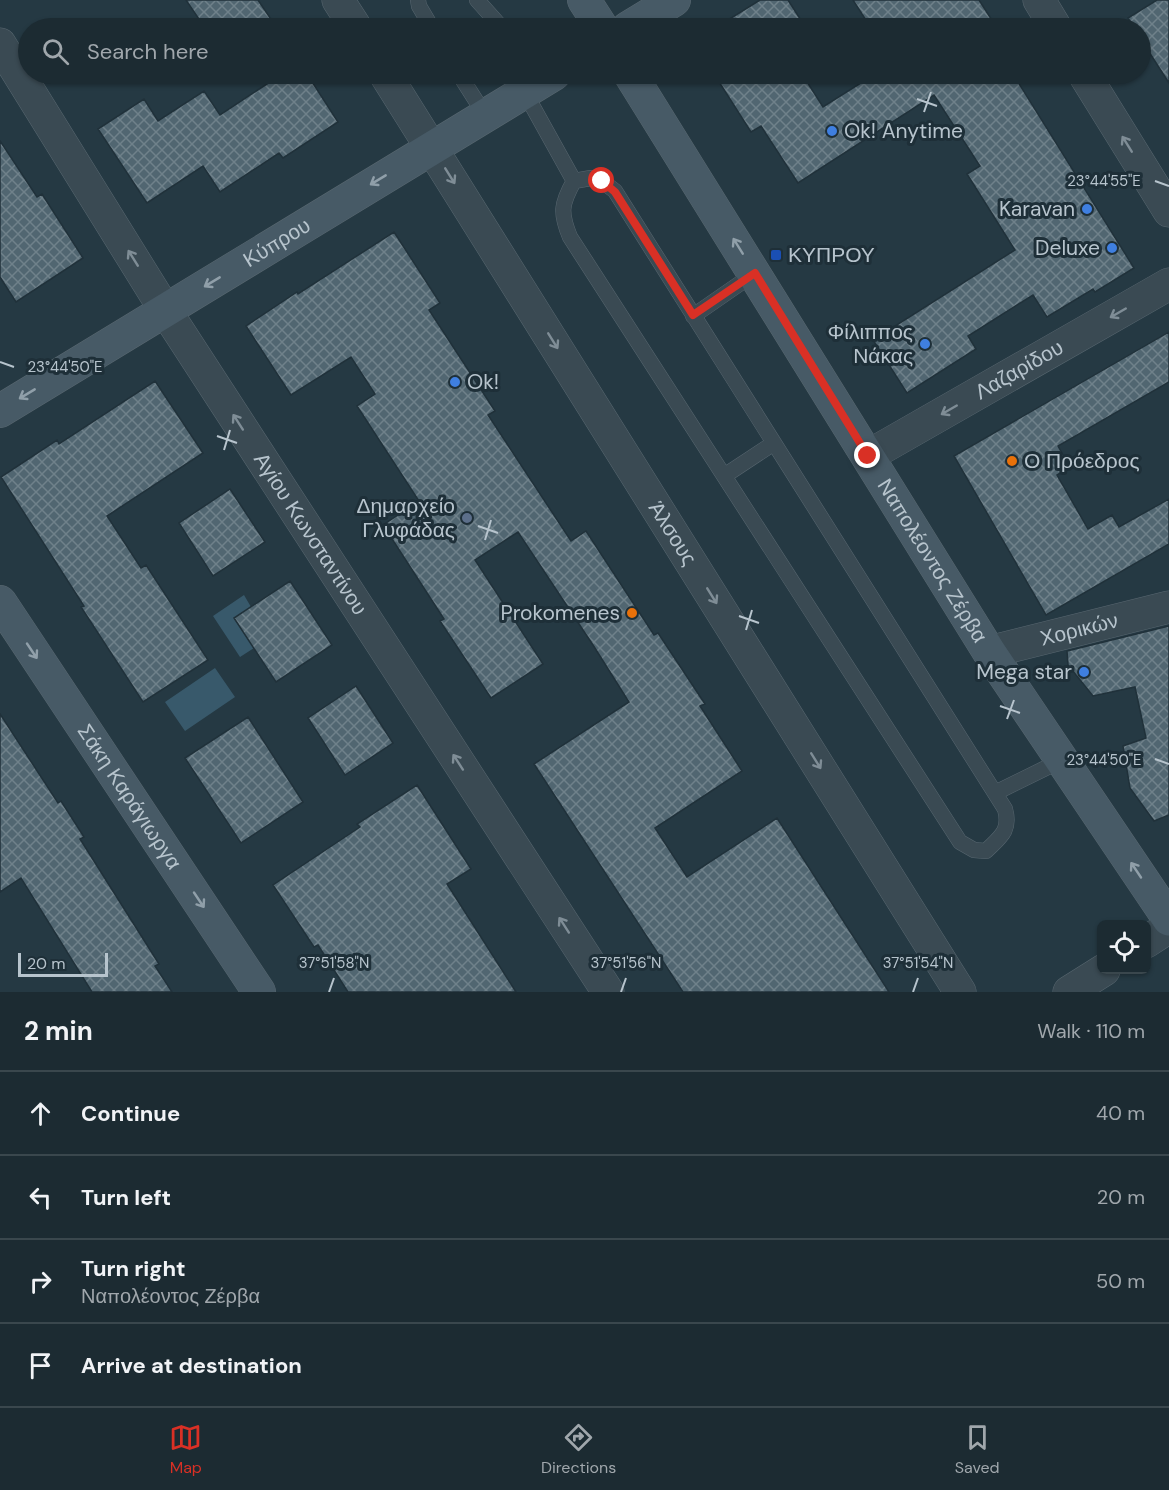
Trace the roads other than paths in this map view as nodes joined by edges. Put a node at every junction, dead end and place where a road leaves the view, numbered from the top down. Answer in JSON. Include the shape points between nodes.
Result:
{"nodes":[{"id":1,"x":338,"y":0,"type":"edge"},
{"id":2,"x":418,"y":0,"type":"edge"},
{"id":3,"x":477,"y":0,"type":"edge"},
{"id":4,"x":584,"y":0,"type":"edge"},
{"id":5,"x":674,"y":0,"type":"edge"},
{"id":6,"x":1039,"y":0,"type":"edge"},
{"id":7,"x":350,"y":18,"type":"edge"},
{"id":8,"x":426,"y":18,"type":"edge"},
{"id":9,"x":493,"y":18,"type":"edge"},
{"id":10,"x":596,"y":18,"type":"edge"},
{"id":11,"x":644,"y":18,"type":"edge"},
{"id":12,"x":1050,"y":18,"type":"edge"},
{"id":13,"x":0,"y":44,"type":"edge"},
{"id":14,"x":18,"y":73,"type":"edge"},
{"id":15,"x":25,"y":84,"type":"edge"},
{"id":16,"x":391,"y":84,"type":"edge"},
{"id":17,"x":465,"y":84,"type":"edge"},
{"id":18,"x":534,"y":84,"type":"edge"},
{"id":19,"x":541,"y":84,"type":"edge"},
{"id":20,"x":636,"y":84,"type":"edge"},
{"id":21,"x":1090,"y":84,"type":"edge"},
{"id":22,"x":485,"y":116,"type":"junction"},
{"id":23,"x":432,"y":147,"type":"junction"},
{"id":24,"x":574,"y":181,"type":"junction"},
{"id":25,"x":1169,"y":211,"type":"edge"},
{"id":26,"x":755,"y":273,"type":"junction"},
{"id":27,"x":1169,"y":284,"type":"edge"},
{"id":28,"x":165,"y":310,"type":"junction"},
{"id":29,"x":693,"y":315,"type":"junction"},
{"id":30,"x":0,"y":411,"type":"edge"},
{"id":31,"x":774,"y":443,"type":"junction"},
{"id":32,"x":868,"y":456,"type":"junction"},
{"id":33,"x":724,"y":476,"type":"junction"},
{"id":34,"x":0,"y":602,"type":"edge"},
{"id":35,"x":1169,"y":607,"type":"edge"},
{"id":36,"x":989,"y":652,"type":"junction"},
{"id":37,"x":1062,"y":760,"type":"junction"},
{"id":38,"x":994,"y":793,"type":"junction"},
{"id":39,"x":1169,"y":919,"type":"edge"},
{"id":40,"x":1169,"y":927,"type":"edge"},
{"id":41,"x":1151,"y":939,"type":"edge"},
{"id":42,"x":1097,"y":974,"type":"edge"},
{"id":43,"x":259,"y":992,"type":"edge"},
{"id":44,"x":608,"y":992,"type":"edge"},
{"id":45,"x":960,"y":992,"type":"edge"},
{"id":46,"x":1069,"y":992,"type":"edge"}],
"edges":[{"from":1,"to":7,"type":"street"},
{"from":2,"to":8,"type":"lane"},
{"from":3,"to":9,"type":"lane"},
{"from":4,"to":10,"type":"street"},
{"from":5,"to":11,"type":"street"},
{"from":6,"to":12,"type":"street"},
{"from":14,"to":13,"type":"street","name":"Αγίου Κωνσταντίνου","one_way":true},
{"from":28,"to":15,"type":"street","name":"Αγίου Κωνσταντίνου","one_way":true},
{"from":16,"to":23,"type":"street","name":"Άλσους"},
{"from":17,"to":22,"type":"lane"},
{"from":18,"to":22,"type":"street","name":"Κύπρου"},
{"from":19,"to":24,"type":"lane"},
{"from":26,"to":20,"type":"street","name":"Ναπολέοντος Ζέρβα","one_way":true},
{"from":25,"to":21,"type":"street","one_way":true},
{"from":22,"to":23,"type":"street","name":"Κύπρου"},
{"from":23,"to":28,"type":"street","name":"Κύπρου","one_way":true},
{"from":23,"to":45,"type":"street","name":"Άλσους","one_way":true},
{"from":24,"to":29,"type":"lane","via":[[591,178],[615,192]]},
{"from":24,"to":33,"type":"lane","via":[[562,211],[570,237]]},
{"from":26,"to":29,"type":"lane"},
{"from":26,"to":32,"type":"street","name":"Ναπολέοντος Ζέρβα"},
{"from":27,"to":32,"type":"street","name":"Λαζαρίδου","one_way":true},
{"from":28,"to":30,"type":"street","name":"Κύπρου","one_way":true},
{"from":44,"to":28,"type":"street","name":"Αγίου Κωνσταντίνου","one_way":true},
{"from":29,"to":31,"type":"lane"},
{"from":31,"to":33,"type":"lane"},
{"from":31,"to":38,"type":"lane"},
{"from":32,"to":36,"type":"street","name":"Ναπολέοντος Ζέρβα"},
{"from":33,"to":38,"type":"lane","via":[[967,848],[986,851],[1006,830],[1005,809]]},
{"from":34,"to":43,"type":"street","name":"Σάκη Καράγιωργα","one_way":true},
{"from":35,"to":36,"type":"street","name":"Χορικών"},
{"from":36,"to":37,"type":"street","name":"Ναπολέοντος Ζέρβα"},
{"from":37,"to":38,"type":"lane"},
{"from":39,"to":37,"type":"street","name":"Ναπολέοντος Ζέρβα","one_way":true},
{"from":40,"to":41,"type":"street"},
{"from":42,"to":46,"type":"street"}]}
